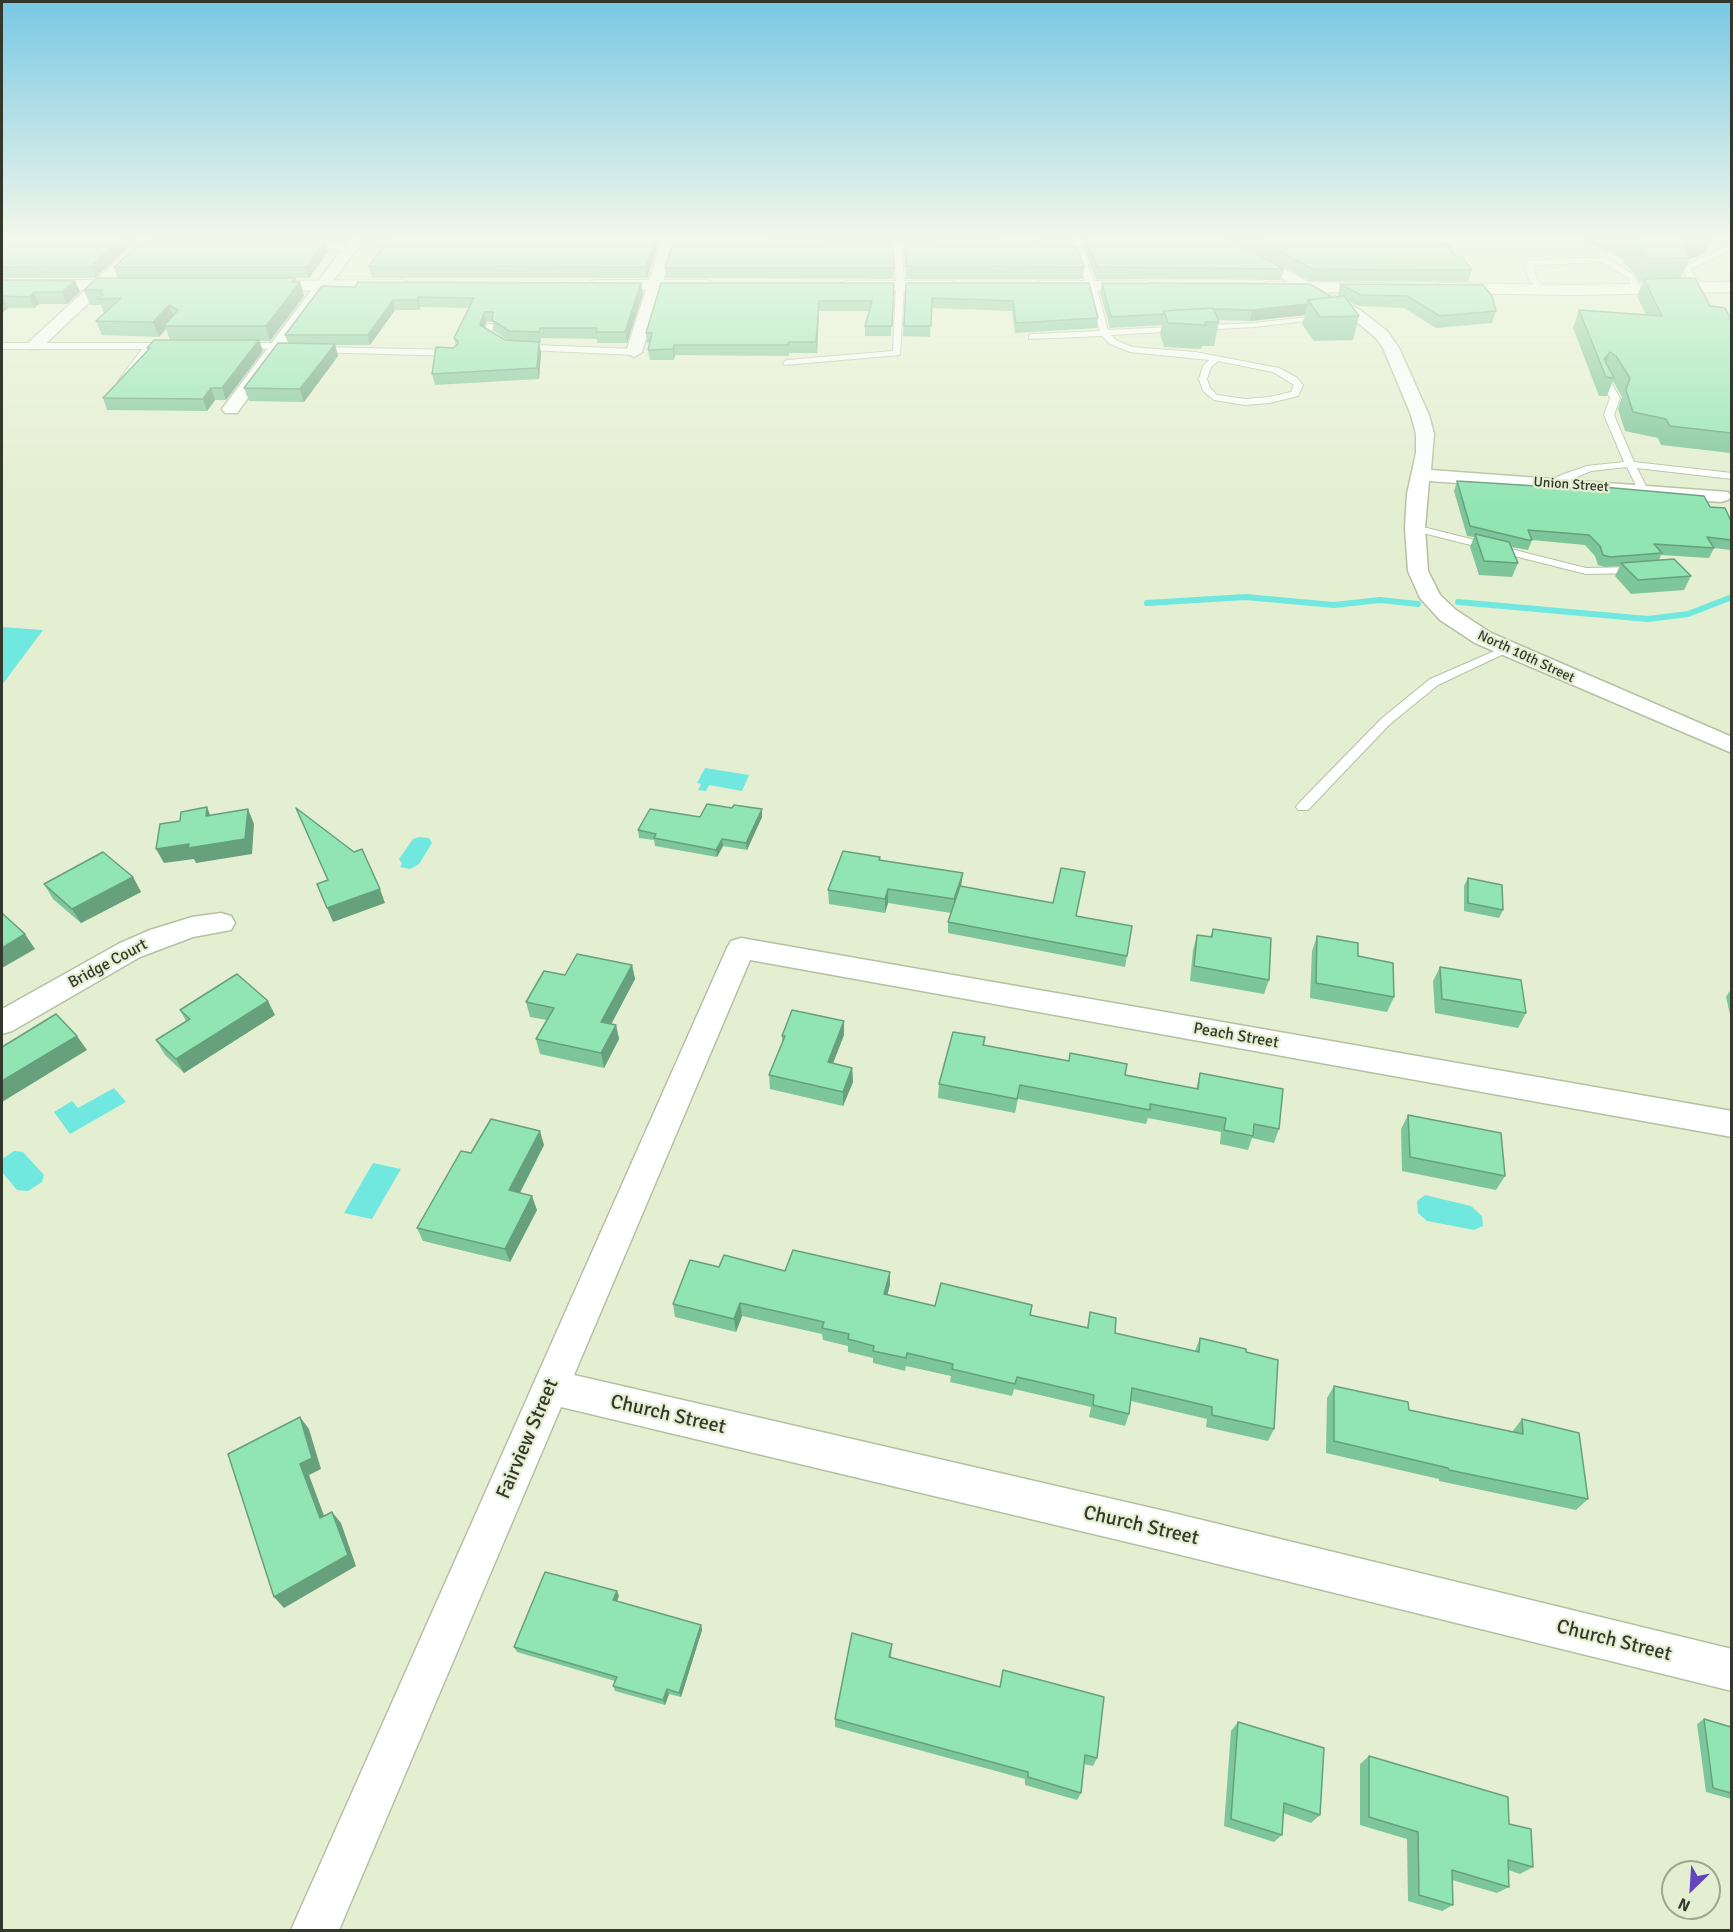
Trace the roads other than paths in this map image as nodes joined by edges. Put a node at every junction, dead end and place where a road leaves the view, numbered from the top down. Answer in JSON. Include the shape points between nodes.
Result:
{"nodes":[{"id":1,"x":55,"y":326,"type":"edge"},
{"id":2,"x":294,"y":326,"type":"edge"},
{"id":3,"x":490,"y":326,"type":"edge"},
{"id":4,"x":643,"y":326,"type":"edge"},
{"id":5,"x":898,"y":326,"type":"edge"},
{"id":6,"x":1104,"y":326,"type":"edge"},
{"id":7,"x":1235,"y":326,"type":"edge"},
{"id":8,"x":1371,"y":326,"type":"edge"},
{"id":9,"x":1106,"y":334,"type":"junction"},
{"id":10,"x":1032,"y":337,"type":"edge"},
{"id":11,"x":2,"y":346,"type":"edge"},
{"id":12,"x":34,"y":346,"type":"junction"},
{"id":13,"x":148,"y":346,"type":"junction"},
{"id":14,"x":180,"y":346,"type":"edge"},
{"id":15,"x":234,"y":346,"type":"edge"},
{"id":16,"x":278,"y":349,"type":"junction"},
{"id":17,"x":305,"y":350,"type":"edge"},
{"id":18,"x":634,"y":352,"type":"joint"},
{"id":19,"x":455,"y":353,"type":"edge"},
{"id":20,"x":1216,"y":359,"type":"junction"},
{"id":21,"x":787,"y":363,"type":"dead end"},
{"id":22,"x":1603,"y":376,"type":"edge"},
{"id":23,"x":115,"y":391,"type":"edge"},
{"id":24,"x":231,"y":409,"type":"dead end"},
{"id":25,"x":1630,"y":464,"type":"junction"},
{"id":26,"x":1421,"y":475,"type":"junction"},
{"id":27,"x":1731,"y":476,"type":"edge"},
{"id":28,"x":1552,"y":484,"type":"junction"},
{"id":29,"x":1643,"y":490,"type":"junction"},
{"id":30,"x":1721,"y":496,"type":"dead end"},
{"id":31,"x":1415,"y":528,"type":"junction"},
{"id":32,"x":1645,"y":569,"type":"edge"},
{"id":33,"x":1506,"y":649,"type":"junction"},
{"id":34,"x":1731,"y":746,"type":"edge"},
{"id":35,"x":1303,"y":807,"type":"dead end"},
{"id":36,"x":220,"y":922,"type":"dead end"},
{"id":37,"x":741,"y":948,"type":"joint"},
{"id":38,"x":2,"y":1023,"type":"edge"},
{"id":39,"x":1731,"y":1124,"type":"edge"},
{"id":40,"x":550,"y":1387,"type":"junction"},
{"id":41,"x":1731,"y":1670,"type":"edge"},
{"id":42,"x":315,"y":1930,"type":"edge"}],
"edges":[{"from":1,"to":12,"type":"street"},
{"from":2,"to":16,"type":"street"},
{"from":3,"to":18,"type":"lane","via":[[488,333],[508,346]]},
{"from":4,"to":18,"type":"street"},
{"from":5,"to":21,"type":"lane","via":[[897,353]]},
{"from":6,"to":9,"type":"lane"},
{"from":7,"to":9,"type":"lane"},
{"from":8,"to":26,"type":"street","name":"North 10th Street","via":[[1391,348],[1420,415],[1425,444]]},
{"from":9,"to":10,"type":"lane"},
{"from":9,"to":20,"type":"lane","via":[[1130,349]]},
{"from":11,"to":12,"type":"lane"},
{"from":12,"to":13,"type":"lane"},
{"from":13,"to":14,"type":"lane"},
{"from":13,"to":23,"type":"lane"},
{"from":15,"to":16,"type":"lane"},
{"from":16,"to":24,"type":"street"},
{"from":17,"to":19,"type":"lane"},
{"from":20,"to":20,"type":"lane","via":[[1276,370],[1299,385],[1295,394],[1269,400],[1245,402],[1214,397],[1203,380],[1207,366]]},
{"from":22,"to":25,"type":"lane","via":[[1615,398],[1609,415]]},
{"from":25,"to":27,"type":"lane"},
{"from":25,"to":28,"type":"lane","via":[[1590,468]]},
{"from":25,"to":29,"type":"lane"},
{"from":26,"to":28,"type":"street","name":"Union Street"},
{"from":26,"to":31,"type":"street","name":"North 10th Street"},
{"from":28,"to":29,"type":"street","name":"Union Street"},
{"from":29,"to":30,"type":"street","name":"Union Street"},
{"from":31,"to":32,"type":"lane","via":[[1586,572]]},
{"from":31,"to":33,"type":"street","name":"North 10th Street","via":[[1418,571],[1431,597],[1471,632]]},
{"from":33,"to":34,"type":"street","name":"North 10th Street"},
{"from":33,"to":35,"type":"lane","via":[[1434,682],[1386,720]]},
{"from":36,"to":38,"type":"street","name":"Bridge Court","via":[[171,934],[130,950]]},
{"from":37,"to":39,"type":"street","name":"Peach Street"},
{"from":37,"to":40,"type":"street","name":"Fairview Street"},
{"from":40,"to":41,"type":"street","name":"Church Street","via":[[1168,1532]]},
{"from":40,"to":42,"type":"street","name":"Fairview Street"}]}
